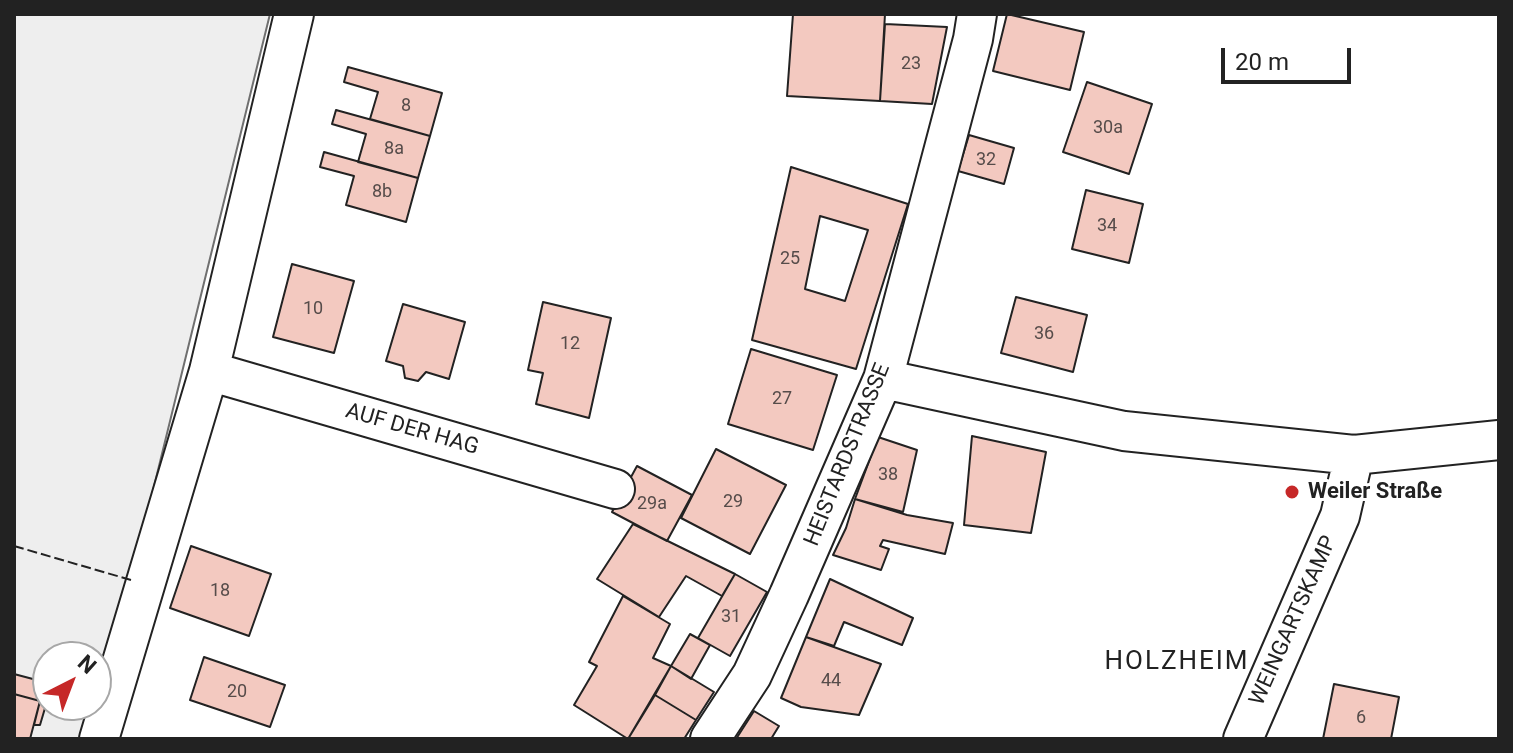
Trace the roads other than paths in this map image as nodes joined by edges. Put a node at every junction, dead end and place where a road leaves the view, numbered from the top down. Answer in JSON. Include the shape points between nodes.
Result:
{"nodes":[{"id":1,"x":294,"y":14,"type":"edge"},
{"id":2,"x":977,"y":14,"type":"edge"},
{"id":3,"x":209,"y":371,"type":"junction"},
{"id":4,"x":883,"y":379,"type":"junction"},
{"id":5,"x":1499,"y":440,"type":"edge"},
{"id":6,"x":1354,"y":455,"type":"junction"},
{"id":7,"x":615,"y":489,"type":"dead end"},
{"id":8,"x":99,"y":739,"type":"edge"},
{"id":9,"x":710,"y":739,"type":"edge"},
{"id":10,"x":1243,"y":739,"type":"edge"}],
"edges":[{"from":1,"to":3,"type":"street"},
{"from":2,"to":4,"type":"street","name":"HEISTARDSTRASSE"},
{"from":3,"to":7,"type":"street","name":"AUF DER HAG"},
{"from":3,"to":8,"type":"street"},
{"from":4,"to":6,"type":"street","via":[[1124,431]]},
{"from":4,"to":9,"type":"street","name":"HEISTARDSTRASSE","via":[[752,675]]},
{"from":5,"to":6,"type":"street"},
{"from":6,"to":10,"type":"street","name":"WEINGARTSKAMP","via":[[1340,516]]}]}
